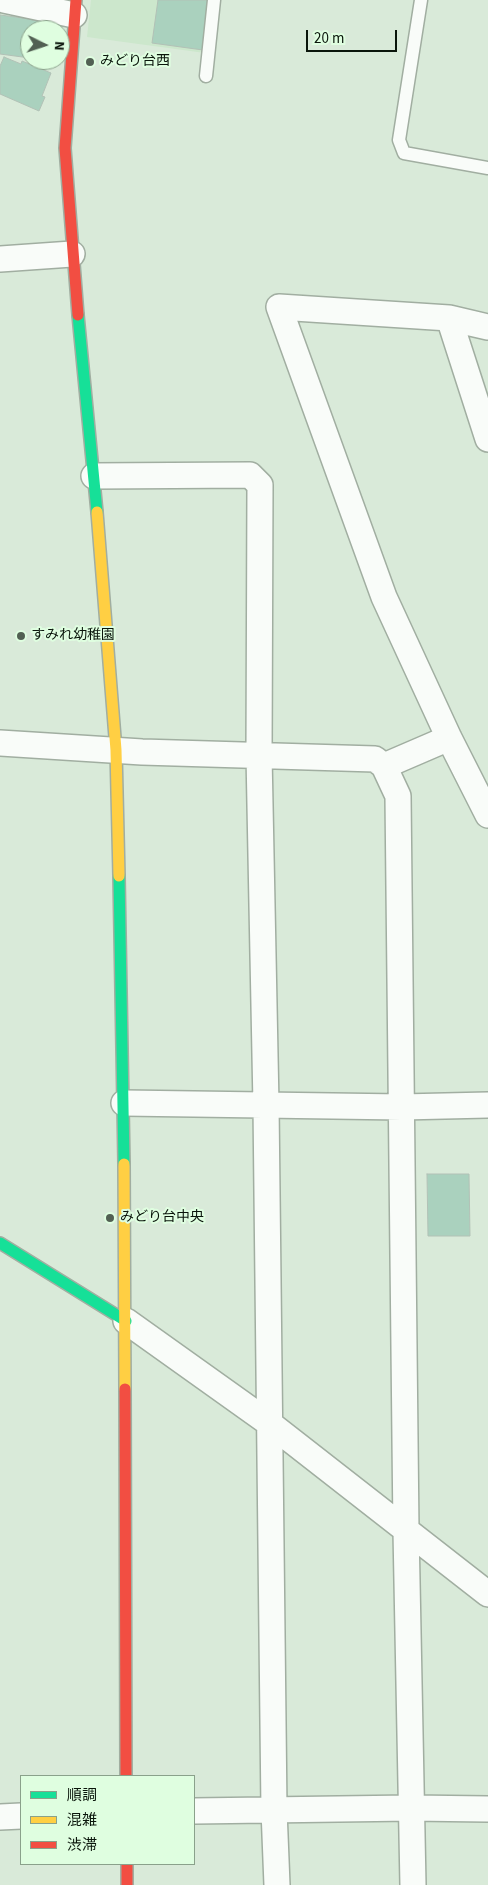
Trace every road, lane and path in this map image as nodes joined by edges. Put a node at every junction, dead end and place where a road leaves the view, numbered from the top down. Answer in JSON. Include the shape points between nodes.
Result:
{"nodes":[{"id":1,"x":4,"y":0,"type":"edge"},
{"id":2,"x":214,"y":0,"type":"edge"},
{"id":3,"x":421,"y":0,"type":"edge"},
{"id":4,"x":75,"y":7,"type":"edge"},
{"id":5,"x":206,"y":76,"type":"dead end"},
{"id":6,"x":488,"y":168,"type":"edge"},
{"id":7,"x":72,"y":254,"type":"junction"},
{"id":8,"x":0,"y":259,"type":"edge"},
{"id":9,"x":449,"y":318,"type":"junction"},
{"id":10,"x":488,"y":327,"type":"edge"},
{"id":11,"x":488,"y":439,"type":"edge"},
{"id":12,"x":94,"y":476,"type":"junction"},
{"id":13,"x":449,"y":738,"type":"junction"},
{"id":14,"x":0,"y":743,"type":"edge"},
{"id":15,"x":116,"y":750,"type":"junction"},
{"id":16,"x":259,"y":755,"type":"junction"},
{"id":17,"x":384,"y":766,"type":"junction"},
{"id":18,"x":488,"y":815,"type":"edge"},
{"id":19,"x":124,"y":1103,"type":"junction"},
{"id":20,"x":266,"y":1105,"type":"junction"},
{"id":21,"x":488,"y":1105,"type":"edge"},
{"id":22,"x":402,"y":1107,"type":"junction"},
{"id":23,"x":0,"y":1244,"type":"edge"},
{"id":24,"x":126,"y":1321,"type":"junction"},
{"id":25,"x":269,"y":1423,"type":"junction"},
{"id":26,"x":406,"y":1531,"type":"junction"},
{"id":27,"x":488,"y":1594,"type":"edge"},
{"id":28,"x":126,"y":1775,"type":"edge"},
{"id":29,"x":411,"y":1808,"type":"junction"},
{"id":30,"x":274,"y":1810,"type":"junction"},
{"id":31,"x":488,"y":1810,"type":"edge"},
{"id":32,"x":195,"y":1811,"type":"edge"},
{"id":33,"x":20,"y":1816,"type":"edge"},
{"id":34,"x":0,"y":1817,"type":"edge"},
{"id":35,"x":127,"y":1865,"type":"edge"},
{"id":36,"x":127,"y":1885,"type":"edge"},
{"id":37,"x":277,"y":1885,"type":"edge"},
{"id":38,"x":413,"y":1885,"type":"edge"}],
"edges":[{"from":1,"to":4,"type":"street"},
{"from":2,"to":5,"type":"lane"},
{"from":3,"to":6,"type":"lane","via":[[399,140],[404,153]]},
{"from":4,"to":7,"type":"street","via":[[65,148]]},
{"from":7,"to":8,"type":"street"},
{"from":7,"to":12,"type":"street"},
{"from":9,"to":10,"type":"street"},
{"from":9,"to":11,"type":"street"},
{"from":9,"to":13,"type":"street","via":[[279,307],[384,597]]},
{"from":12,"to":15,"type":"street"},
{"from":12,"to":16,"type":"street","via":[[250,475],[260,485]]},
{"from":13,"to":17,"type":"street"},
{"from":13,"to":18,"type":"street"},
{"from":14,"to":15,"type":"street"},
{"from":15,"to":16,"type":"street"},
{"from":15,"to":19,"type":"street"},
{"from":16,"to":17,"type":"street","via":[[375,759]]},
{"from":16,"to":20,"type":"street"},
{"from":17,"to":22,"type":"street","via":[[398,796]]},
{"from":19,"to":20,"type":"street"},
{"from":19,"to":24,"type":"street"},
{"from":20,"to":22,"type":"street"},
{"from":20,"to":25,"type":"street"},
{"from":21,"to":22,"type":"street"},
{"from":22,"to":26,"type":"street"},
{"from":23,"to":24,"type":"street"},
{"from":24,"to":25,"type":"street"},
{"from":24,"to":28,"type":"street"},
{"from":25,"to":26,"type":"street"},
{"from":25,"to":30,"type":"street"},
{"from":26,"to":27,"type":"street"},
{"from":26,"to":29,"type":"street"},
{"from":29,"to":30,"type":"street"},
{"from":29,"to":31,"type":"street"},
{"from":29,"to":38,"type":"street"},
{"from":30,"to":32,"type":"street"},
{"from":30,"to":37,"type":"street"},
{"from":33,"to":34,"type":"street"},
{"from":35,"to":36,"type":"street"}]}
